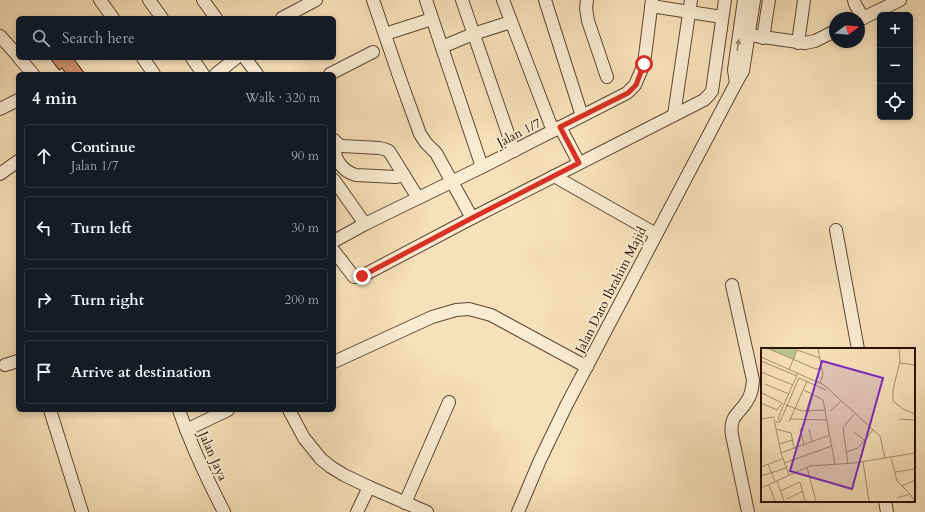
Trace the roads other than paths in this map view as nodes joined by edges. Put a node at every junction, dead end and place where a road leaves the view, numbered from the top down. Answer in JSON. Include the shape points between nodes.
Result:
{"nodes":[{"id":1,"x":100,"y":0,"type":"edge"},
{"id":2,"x":149,"y":0,"type":"edge"},
{"id":3,"x":203,"y":0,"type":"edge"},
{"id":4,"x":316,"y":0,"type":"edge"},
{"id":5,"x":373,"y":0,"type":"edge"},
{"id":6,"x":426,"y":0,"type":"edge"},
{"id":7,"x":462,"y":0,"type":"edge"},
{"id":8,"x":503,"y":0,"type":"edge"},
{"id":9,"x":544,"y":0,"type":"edge"},
{"id":10,"x":587,"y":0,"type":"edge"},
{"id":11,"x":725,"y":0,"type":"edge"},
{"id":12,"x":744,"y":0,"type":"edge"},
{"id":13,"x":754,"y":0,"type":"edge"},
{"id":14,"x":769,"y":0,"type":"edge"},
{"id":15,"x":804,"y":0,"type":"edge"},
{"id":16,"x":854,"y":0,"type":"edge"},
{"id":17,"x":900,"y":0,"type":"edge"},
{"id":18,"x":652,"y":3,"type":"edge"},
{"id":19,"x":690,"y":6,"type":"edge"},
{"id":20,"x":858,"y":12,"type":"edge"},
{"id":21,"x":112,"y":16,"type":"edge"},
{"id":22,"x":161,"y":16,"type":"edge"},
{"id":23,"x":215,"y":16,"type":"edge"},
{"id":24,"x":286,"y":16,"type":"edge"},
{"id":25,"x":722,"y":17,"type":"junction"},
{"id":26,"x":865,"y":17,"type":"edge"},
{"id":27,"x":432,"y":19,"type":"junction"},
{"id":28,"x":511,"y":22,"type":"junction"},
{"id":29,"x":385,"y":34,"type":"junction"},
{"id":30,"x":473,"y":34,"type":"junction"},
{"id":31,"x":829,"y":34,"type":"edge"},
{"id":32,"x":749,"y":35,"type":"junction"},
{"id":33,"x":0,"y":36,"type":"edge"},
{"id":34,"x":763,"y":38,"type":"junction"},
{"id":35,"x":798,"y":42,"type":"junction"},
{"id":36,"x":442,"y":47,"type":"junction"},
{"id":37,"x":373,"y":52,"type":"dead end"},
{"id":38,"x":16,"y":54,"type":"edge"},
{"id":39,"x":21,"y":60,"type":"edge"},
{"id":40,"x":144,"y":60,"type":"edge"},
{"id":41,"x":193,"y":60,"type":"edge"},
{"id":42,"x":234,"y":60,"type":"edge"},
{"id":43,"x":246,"y":60,"type":"edge"},
{"id":44,"x":31,"y":72,"type":"edge"},
{"id":45,"x":153,"y":72,"type":"edge"},
{"id":46,"x":202,"y":72,"type":"edge"},
{"id":47,"x":218,"y":72,"type":"edge"},
{"id":48,"x":256,"y":72,"type":"edge"},
{"id":49,"x":334,"y":72,"type":"edge"},
{"id":50,"x":607,"y":77,"type":"dead end"},
{"id":51,"x":736,"y":83,"type":"junction"},
{"id":52,"x":16,"y":101,"type":"edge"},
{"id":53,"x":0,"y":109,"type":"edge"},
{"id":54,"x":674,"y":115,"type":"junction"},
{"id":55,"x":582,"y":116,"type":"junction"},
{"id":56,"x":557,"y":129,"type":"junction"},
{"id":57,"x":336,"y":142,"type":"edge"},
{"id":58,"x":514,"y":151,"type":"junction"},
{"id":59,"x":336,"y":156,"type":"edge"},
{"id":60,"x":16,"y":162,"type":"edge"},
{"id":61,"x":579,"y":163,"type":"junction"},
{"id":62,"x":482,"y":167,"type":"junction"},
{"id":63,"x":0,"y":174,"type":"edge"},
{"id":64,"x":404,"y":175,"type":"junction"},
{"id":65,"x":554,"y":176,"type":"junction"},
{"id":66,"x":452,"y":182,"type":"junction"},
{"id":67,"x":336,"y":183,"type":"edge"},
{"id":68,"x":418,"y":198,"type":"junction"},
{"id":69,"x":472,"y":218,"type":"junction"},
{"id":70,"x":365,"y":224,"type":"junction"},
{"id":71,"x":836,"y":230,"type":"dead end"},
{"id":72,"x":656,"y":234,"type":"junction"},
{"id":73,"x":336,"y":239,"type":"edge"},
{"id":74,"x":336,"y":254,"type":"edge"},
{"id":75,"x":732,"y":284,"type":"dead end"},
{"id":76,"x":858,"y":348,"type":"edge"},
{"id":77,"x":336,"y":361,"type":"edge"},
{"id":78,"x":16,"y":362,"type":"edge"},
{"id":79,"x":5,"y":365,"type":"dead end"},
{"id":80,"x":587,"y":367,"type":"junction"},
{"id":81,"x":449,"y":402,"type":"dead end"},
{"id":82,"x":51,"y":412,"type":"edge"},
{"id":83,"x":181,"y":412,"type":"edge"},
{"id":84,"x":224,"y":412,"type":"edge"},
{"id":85,"x":290,"y":412,"type":"edge"},
{"id":86,"x":186,"y":430,"type":"junction"},
{"id":87,"x":369,"y":487,"type":"junction"},
{"id":88,"x":885,"y":502,"type":"edge"},
{"id":89,"x":405,"y":503,"type":"junction"},
{"id":90,"x":82,"y":512,"type":"edge"},
{"id":91,"x":224,"y":512,"type":"edge"},
{"id":92,"x":357,"y":512,"type":"edge"},
{"id":93,"x":427,"y":512,"type":"edge"},
{"id":94,"x":518,"y":512,"type":"edge"},
{"id":95,"x":748,"y":512,"type":"edge"},
{"id":96,"x":886,"y":512,"type":"edge"}],
"edges":[{"from":1,"to":21,"type":"street"},
{"from":2,"to":22,"type":"street"},
{"from":3,"to":23,"type":"street"},
{"from":4,"to":24,"type":"street"},
{"from":5,"to":29,"type":"street"},
{"from":6,"to":27,"type":"street"},
{"from":7,"to":30,"type":"street"},
{"from":8,"to":28,"type":"street"},
{"from":9,"to":55,"type":"street"},
{"from":10,"to":50,"type":"street","via":[[588,21]]},
{"from":11,"to":25,"type":"street"},
{"from":51,"to":12,"type":"street","one_way":true,"via":[[734,70]]},
{"from":13,"to":32,"type":"street","name":"Jalan Dato Ibrahim Majid"},
{"from":14,"to":34,"type":"street"},
{"from":15,"to":35,"type":"street"},
{"from":16,"to":20,"type":"street"},
{"from":17,"to":26,"type":"street"},
{"from":18,"to":19,"type":"street"},
{"from":18,"to":55,"type":"street","name":"Jalan 1/7","via":[[644,64],[636,85],[628,93]]},
{"from":19,"to":25,"type":"street"},
{"from":19,"to":54,"type":"street"},
{"from":25,"to":54,"type":"street","via":[[712,91],[704,100]]},
{"from":27,"to":29,"type":"street"},
{"from":27,"to":36,"type":"street"},
{"from":28,"to":30,"type":"street"},
{"from":28,"to":56,"type":"street"},
{"from":29,"to":66,"type":"street","via":[[420,134],[436,153]]},
{"from":30,"to":36,"type":"street"},
{"from":30,"to":58,"type":"street"},
{"from":31,"to":35,"type":"street","via":[[815,41]]},
{"from":32,"to":34,"type":"street"},
{"from":32,"to":51,"type":"street","name":"Jalan Dato Ibrahim Majid","via":[[743,71]]},
{"from":33,"to":38,"type":"street"},
{"from":34,"to":35,"type":"street"},
{"from":36,"to":62,"type":"street"},
{"from":37,"to":49,"type":"street"},
{"from":39,"to":44,"type":"street"},
{"from":40,"to":45,"type":"street"},
{"from":41,"to":46,"type":"street"},
{"from":42,"to":47,"type":"street"},
{"from":43,"to":48,"type":"street"},
{"from":51,"to":72,"type":"street","name":"Jalan Dato Ibrahim Majid"},
{"from":52,"to":53,"type":"street"},
{"from":54,"to":61,"type":"street"},
{"from":55,"to":56,"type":"street","name":"Jalan 1/7"},
{"from":56,"to":58,"type":"street","name":"Jalan 1/7"},
{"from":56,"to":61,"type":"street"},
{"from":57,"to":64,"type":"street","via":[[342,146],[389,151]]},
{"from":58,"to":62,"type":"street","name":"Jalan 1/7"},
{"from":59,"to":64,"type":"street","via":[[340,165],[351,174],[396,177]]},
{"from":60,"to":63,"type":"street"},
{"from":61,"to":65,"type":"street"},
{"from":62,"to":66,"type":"street","name":"Jalan 1/7"},
{"from":64,"to":68,"type":"street"},
{"from":65,"to":69,"type":"street"},
{"from":65,"to":72,"type":"street"},
{"from":66,"to":68,"type":"street","name":"Jalan 1/7"},
{"from":66,"to":69,"type":"street"},
{"from":67,"to":70,"type":"street"},
{"from":68,"to":70,"type":"street","name":"Jalan 1/7"},
{"from":69,"to":74,"type":"street","via":[[357,278],[350,273]]},
{"from":70,"to":73,"type":"street","name":"Jalan 1/7"},
{"from":71,"to":76,"type":"street"},
{"from":72,"to":80,"type":"street","name":"Jalan Dato Ibrahim Majid"},
{"from":75,"to":95,"type":"street","via":[[752,380],[752,390],[747,402],[733,419],[731,426]]},
{"from":77,"to":80,"type":"street","via":[[432,317],[469,309],[491,315]]},
{"from":78,"to":79,"type":"street"},
{"from":80,"to":94,"type":"street","name":"Jalan Dato Ibrahim Majid","via":[[540,460]]},
{"from":81,"to":89,"type":"street"},
{"from":82,"to":90,"type":"street"},
{"from":83,"to":86,"type":"street","name":"Jalan Jaya"},
{"from":84,"to":86,"type":"street"},
{"from":85,"to":87,"type":"street","via":[[304,438],[321,459],[344,475]]},
{"from":86,"to":91,"type":"street","name":"Jalan Jaya","via":[[204,474]]},
{"from":87,"to":89,"type":"street"},
{"from":87,"to":92,"type":"street"},
{"from":88,"to":96,"type":"street"},
{"from":89,"to":93,"type":"street"}]}
